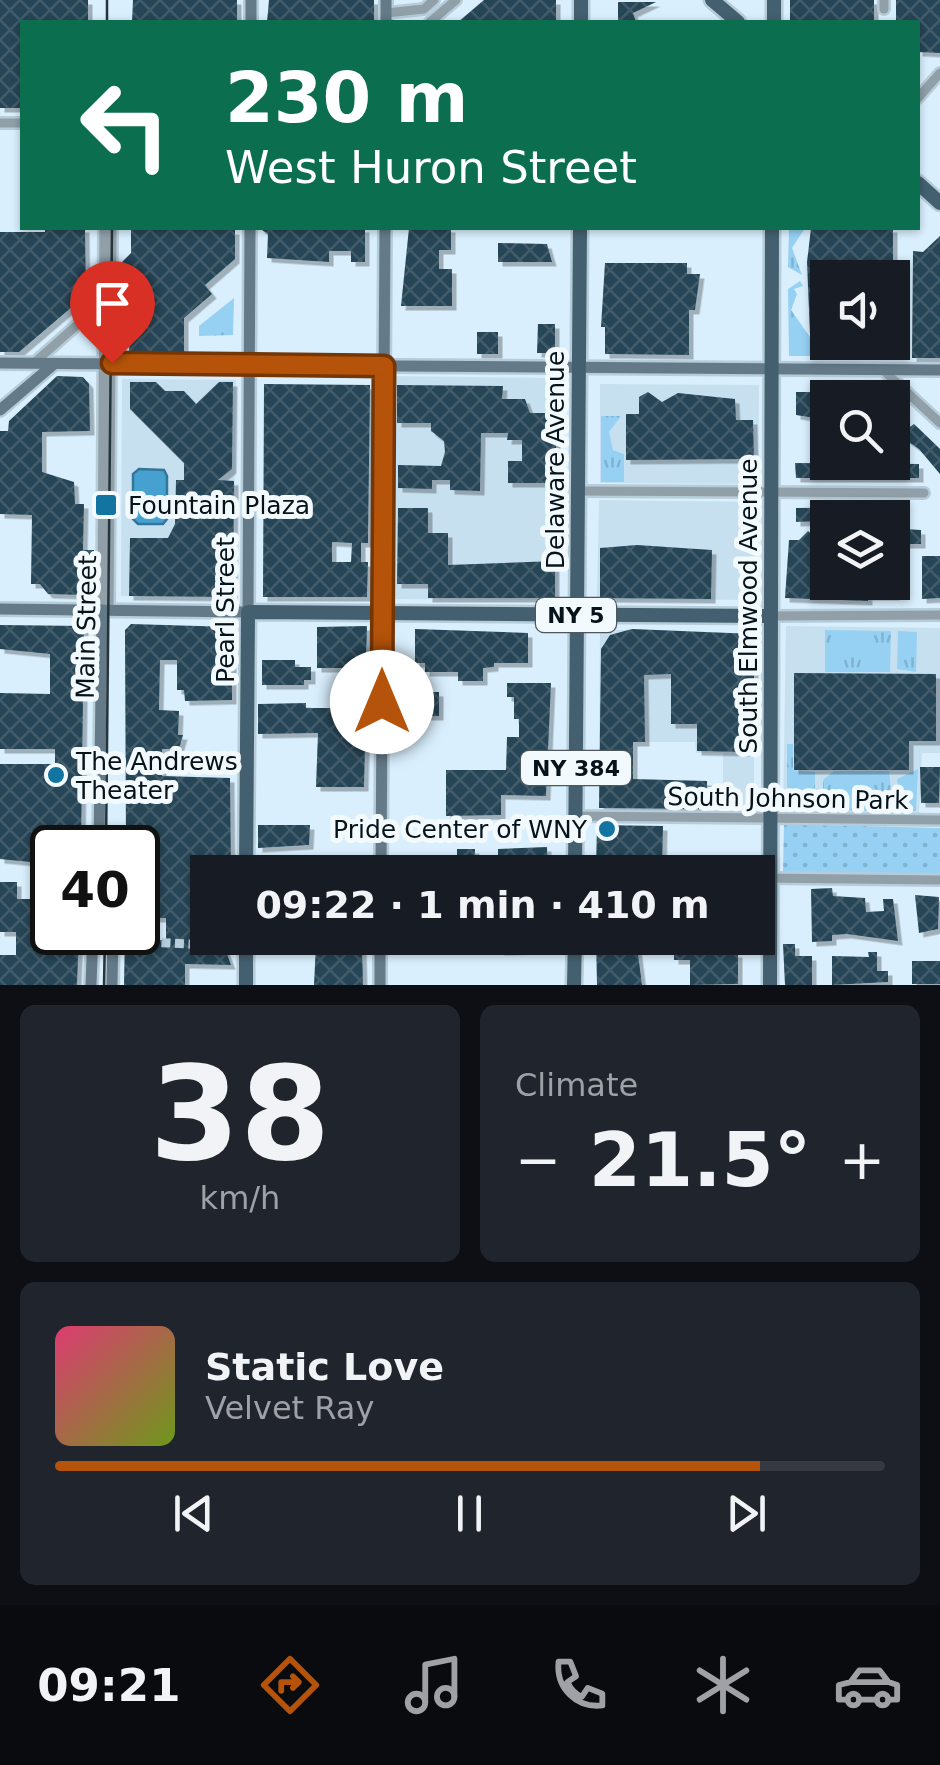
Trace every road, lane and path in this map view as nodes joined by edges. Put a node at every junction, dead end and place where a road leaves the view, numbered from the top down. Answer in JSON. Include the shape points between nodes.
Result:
{"nodes":[{"id":1,"x":434,"y":0,"type":"edge"},
{"id":2,"x":456,"y":0,"type":"edge"},
{"id":3,"x":712,"y":0,"type":"edge"},
{"id":4,"x":386,"y":12,"type":"edge"},
{"id":5,"x":432,"y":20,"type":"edge"},
{"id":6,"x":736,"y":20,"type":"edge"},
{"id":7,"x":940,"y":73,"type":"edge"},
{"id":8,"x":920,"y":96,"type":"edge"},
{"id":9,"x":920,"y":184,"type":"edge"},
{"id":10,"x":940,"y":203,"type":"edge"},
{"id":11,"x":108,"y":230,"type":"edge"},
{"id":12,"x":108,"y":230,"type":"edge"},
{"id":13,"x":250,"y":230,"type":"edge"},
{"id":14,"x":385,"y":230,"type":"edge"},
{"id":15,"x":580,"y":230,"type":"edge"},
{"id":16,"x":772,"y":230,"type":"edge"},
{"id":17,"x":104,"y":301,"type":"junction"},
{"id":18,"x":0,"y":362,"type":"edge"},
{"id":19,"x":34,"y":363,"type":"junction"},
{"id":20,"x":55,"y":363,"type":"junction"},
{"id":21,"x":109,"y":363,"type":"junction"},
{"id":22,"x":250,"y":364,"type":"junction"},
{"id":23,"x":384,"y":366,"type":"junction"},
{"id":24,"x":578,"y":367,"type":"junction"},
{"id":25,"x":772,"y":369,"type":"junction"},
{"id":26,"x":883,"y":370,"type":"junction"},
{"id":27,"x":940,"y":370,"type":"edge"},
{"id":28,"x":0,"y":410,"type":"edge"},
{"id":29,"x":940,"y":423,"type":"edge"},
{"id":30,"x":578,"y":491,"type":"junction"},
{"id":31,"x":771,"y":492,"type":"junction"},
{"id":32,"x":924,"y":493,"type":"dead end"},
{"id":33,"x":0,"y":609,"type":"edge"},
{"id":34,"x":106,"y":610,"type":"junction"},
{"id":35,"x":248,"y":612,"type":"junction"},
{"id":36,"x":382,"y":613,"type":"junction"},
{"id":37,"x":577,"y":615,"type":"junction"},
{"id":38,"x":940,"y":615,"type":"edge"},
{"id":39,"x":770,"y":616,"type":"junction"},
{"id":40,"x":576,"y":816,"type":"junction"},
{"id":41,"x":770,"y":818,"type":"junction"},
{"id":42,"x":940,"y":820,"type":"edge"},
{"id":43,"x":103,"y":825,"type":"edge"},
{"id":44,"x":246,"y":855,"type":"edge"},
{"id":45,"x":381,"y":855,"type":"edge"},
{"id":46,"x":575,"y":855,"type":"edge"},
{"id":47,"x":766,"y":855,"type":"edge"},
{"id":48,"x":775,"y":878,"type":"edge"},
{"id":49,"x":940,"y":880,"type":"edge"},
{"id":50,"x":92,"y":955,"type":"edge"},
{"id":51,"x":112,"y":955,"type":"edge"},
{"id":52,"x":242,"y":955,"type":"edge"},
{"id":53,"x":380,"y":955,"type":"edge"},
{"id":54,"x":574,"y":955,"type":"edge"},
{"id":55,"x":768,"y":955,"type":"edge"},
{"id":56,"x":91,"y":985,"type":"edge"},
{"id":57,"x":112,"y":985,"type":"edge"},
{"id":58,"x":246,"y":985,"type":"edge"},
{"id":59,"x":380,"y":985,"type":"edge"},
{"id":60,"x":574,"y":985,"type":"edge"},
{"id":61,"x":770,"y":985,"type":"edge"}],
"edges":[{"from":1,"to":4,"type":"street","via":[[424,10]]},
{"from":2,"to":5,"type":"street"},
{"from":3,"to":6,"type":"main road"},
{"from":7,"to":8,"type":"street"},
{"from":9,"to":10,"type":"main road"},
{"from":11,"to":17,"type":"street","name":"Main Street"},
{"from":12,"to":21,"type":"street","name":"Main Street"},
{"from":13,"to":22,"type":"street","name":"Pearl Street"},
{"from":14,"to":23,"type":"street"},
{"from":15,"to":24,"type":"main road","name":"Delaware Avenue","number":"NY 384"},
{"from":16,"to":25,"type":"main road","name":"South Elmwood Avenue"},
{"from":17,"to":19,"type":"street"},
{"from":17,"to":21,"type":"street","name":"Main Street"},
{"from":18,"to":19,"type":"street"},
{"from":19,"to":20,"type":"street"},
{"from":20,"to":21,"type":"street"},
{"from":20,"to":28,"type":"street"},
{"from":21,"to":22,"type":"street"},
{"from":21,"to":34,"type":"street","name":"Main Street"},
{"from":22,"to":23,"type":"street"},
{"from":22,"to":35,"type":"street","name":"Pearl Street"},
{"from":23,"to":24,"type":"street"},
{"from":23,"to":36,"type":"street"},
{"from":24,"to":25,"type":"street"},
{"from":24,"to":30,"type":"main road","name":"Delaware Avenue","number":"NY 384"},
{"from":25,"to":26,"type":"street"},
{"from":25,"to":31,"type":"main road","name":"South Elmwood Avenue"},
{"from":26,"to":27,"type":"street"},
{"from":26,"to":29,"type":"street"},
{"from":30,"to":31,"type":"street"},
{"from":30,"to":37,"type":"main road","name":"Delaware Avenue","number":"NY 384"},
{"from":31,"to":32,"type":"street"},
{"from":31,"to":39,"type":"main road","name":"South Elmwood Avenue"},
{"from":33,"to":34,"type":"street"},
{"from":34,"to":35,"type":"street"},
{"from":34,"to":43,"type":"street","name":"Main Street"},
{"from":35,"to":36,"type":"main road","number":"NY 5"},
{"from":35,"to":44,"type":"main road","name":"Pearl Street"},
{"from":36,"to":37,"type":"main road","number":"NY 5"},
{"from":36,"to":45,"type":"street"},
{"from":37,"to":39,"type":"main road","number":"NY 5"},
{"from":37,"to":40,"type":"main road","name":"Delaware Avenue","number":"NY 384"},
{"from":38,"to":39,"type":"street"},
{"from":39,"to":41,"type":"main road","name":"South Elmwood Avenue"},
{"from":40,"to":41,"type":"street","name":"South Johnson Park"},
{"from":40,"to":46,"type":"main road","name":"Delaware Avenue","number":"NY 384"},
{"from":41,"to":42,"type":"street","name":"South Johnson Park"},
{"from":41,"to":47,"type":"main road","name":"South Elmwood Avenue"},
{"from":48,"to":49,"type":"street"},
{"from":50,"to":56,"type":"street"},
{"from":51,"to":57,"type":"street"},
{"from":52,"to":58,"type":"main road"},
{"from":53,"to":59,"type":"street"},
{"from":54,"to":60,"type":"main road"},
{"from":55,"to":61,"type":"main road","name":"South Elmwood Avenue"}]}
